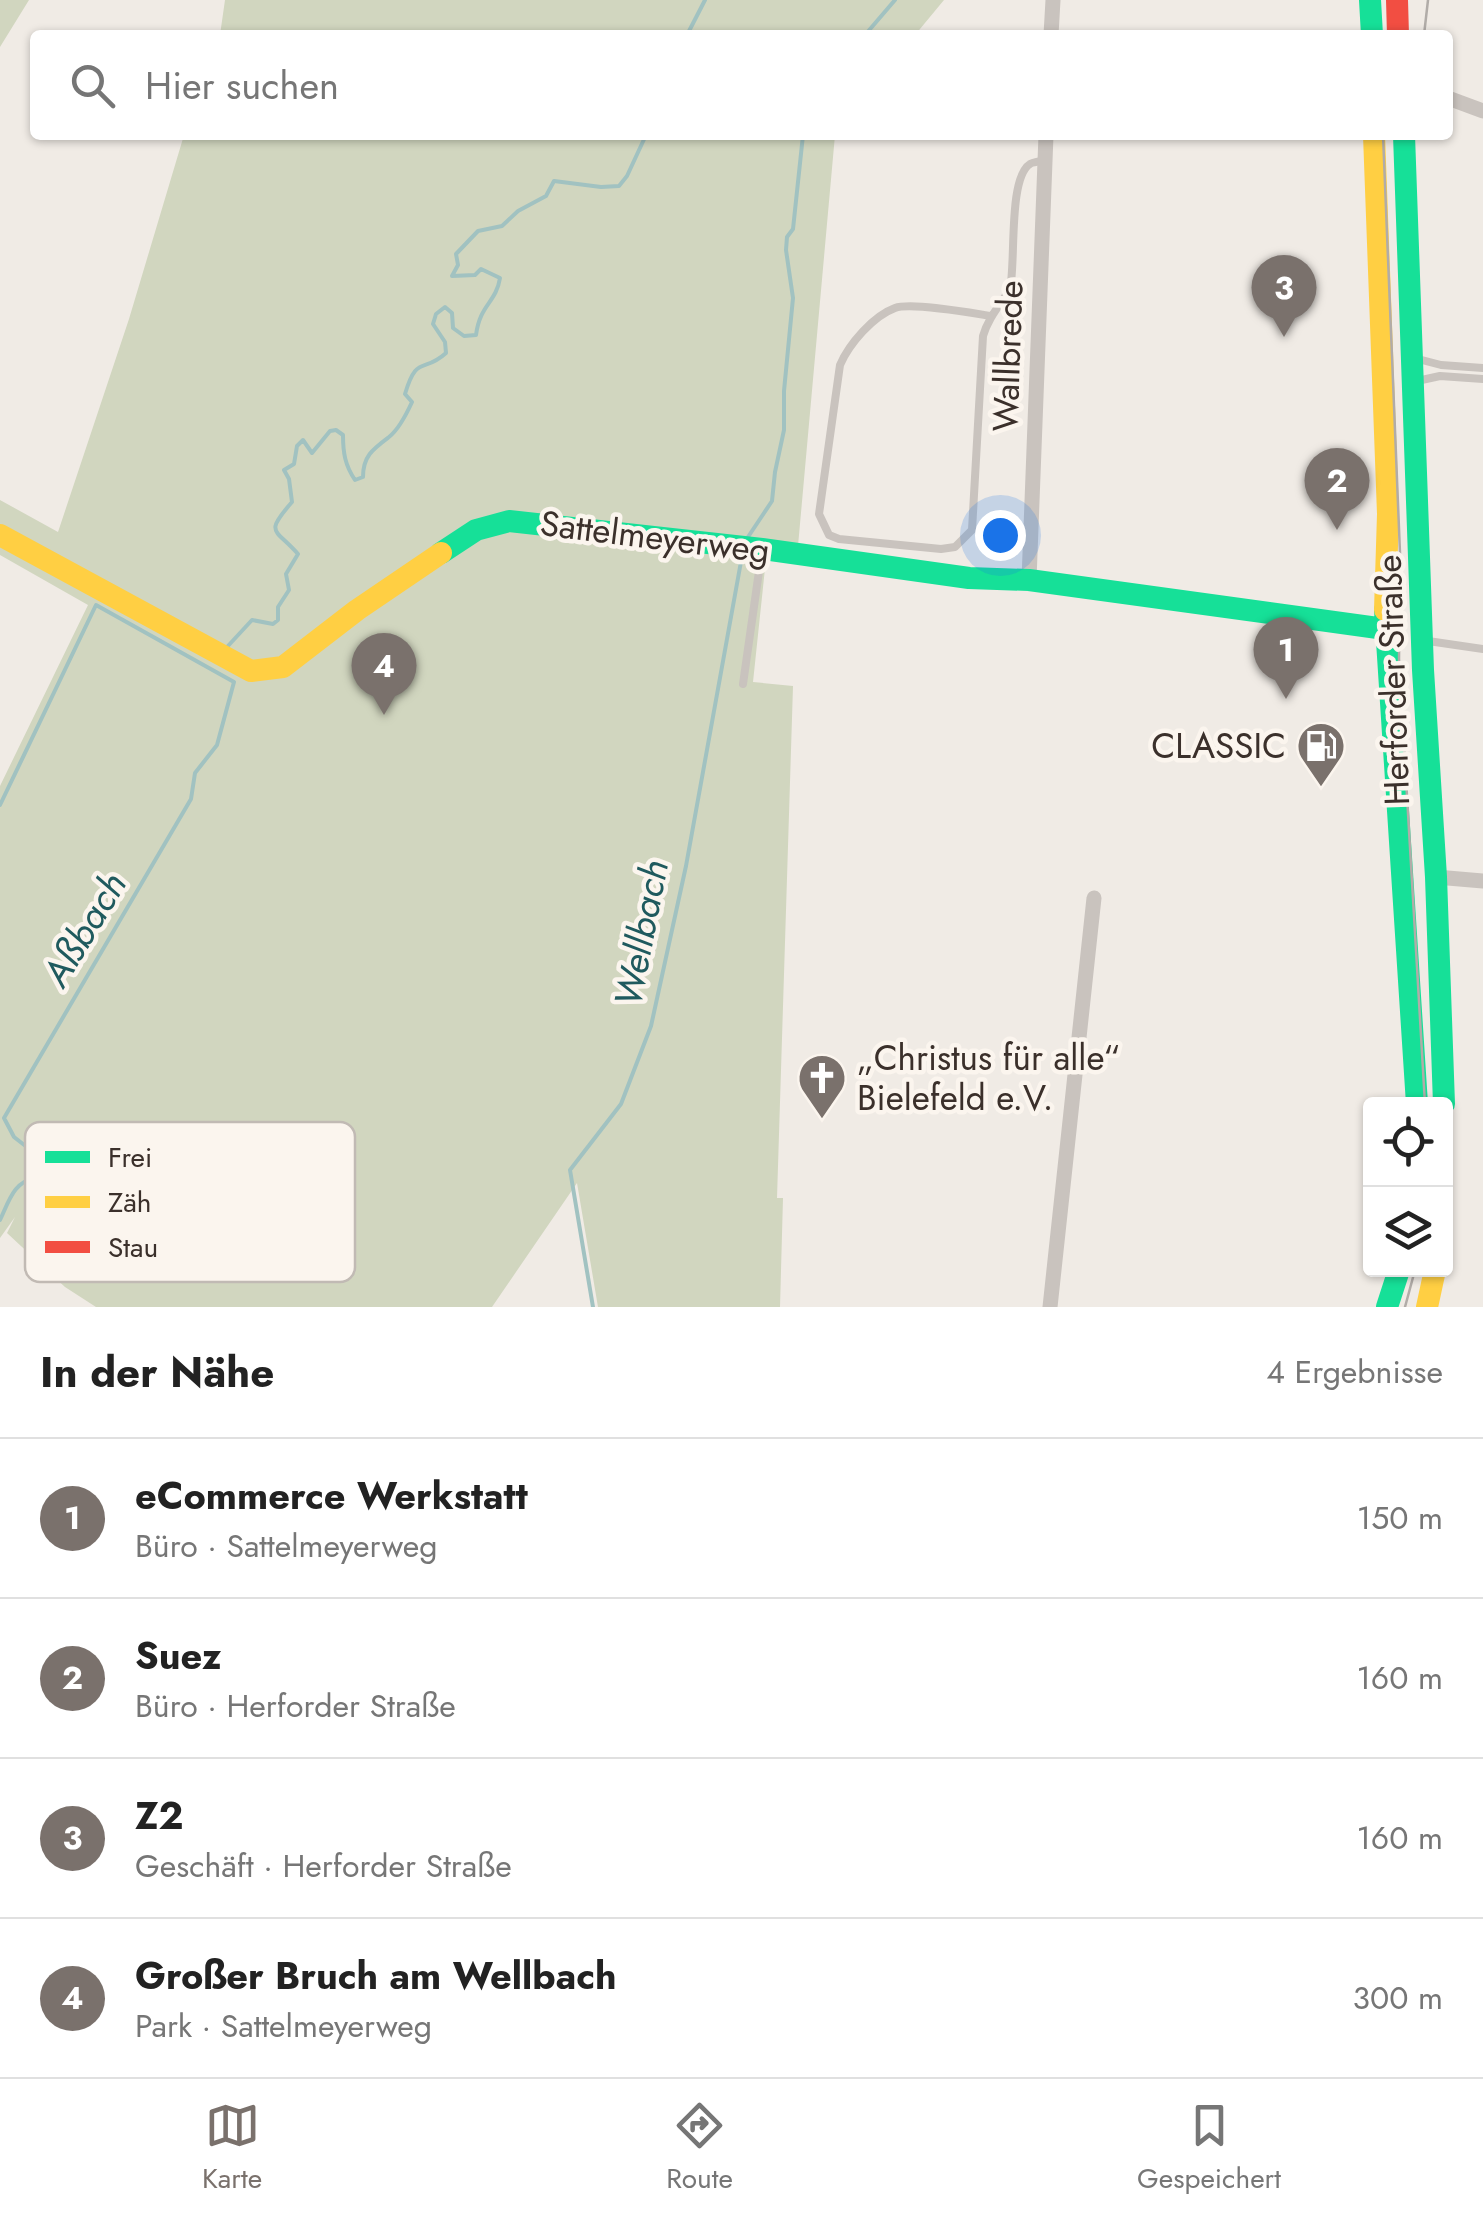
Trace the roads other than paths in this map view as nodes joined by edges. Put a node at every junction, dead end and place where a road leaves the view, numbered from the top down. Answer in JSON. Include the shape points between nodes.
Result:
{"nodes":[{"id":1,"x":1053,"y":0,"type":"edge"},
{"id":2,"x":1370,"y":0,"type":"edge"},
{"id":3,"x":1397,"y":0,"type":"edge"},
{"id":4,"x":1052,"y":30,"type":"edge"},
{"id":5,"x":1372,"y":30,"type":"edge"},
{"id":6,"x":1398,"y":30,"type":"edge"},
{"id":7,"x":1453,"y":100,"type":"edge"},
{"id":8,"x":1483,"y":111,"type":"edge"},
{"id":9,"x":1046,"y":140,"type":"edge"},
{"id":10,"x":1374,"y":140,"type":"edge"},
{"id":11,"x":1404,"y":140,"type":"edge"},
{"id":12,"x":1045,"y":160,"type":"junction"},
{"id":13,"x":991,"y":316,"type":"junction"},
{"id":14,"x":1412,"y":357,"type":"junction"},
{"id":15,"x":1483,"y":368,"type":"edge"},
{"id":16,"x":1483,"y":378,"type":"edge"},
{"id":17,"x":1412,"y":383,"type":"junction"},
{"id":18,"x":0,"y":535,"type":"edge"},
{"id":19,"x":762,"y":549,"type":"junction"},
{"id":20,"x":1029,"y":580,"type":"junction"},
{"id":21,"x":1386,"y":629,"type":"junction"},
{"id":22,"x":1422,"y":639,"type":"junction"},
{"id":23,"x":1483,"y":650,"type":"edge"},
{"id":24,"x":743,"y":684,"type":"dead end"},
{"id":25,"x":1436,"y":877,"type":"junction"},
{"id":26,"x":1483,"y":881,"type":"edge"},
{"id":27,"x":1094,"y":898,"type":"dead end"},
{"id":28,"x":1417,"y":1097,"type":"edge"},
{"id":29,"x":1444,"y":1097,"type":"edge"},
{"id":30,"x":1397,"y":1277,"type":"edge"},
{"id":31,"x":1433,"y":1277,"type":"edge"},
{"id":32,"x":1050,"y":1307,"type":"edge"},
{"id":33,"x":1388,"y":1307,"type":"edge"},
{"id":34,"x":1427,"y":1307,"type":"edge"}],
"edges":[{"from":1,"to":4,"type":"street"},
{"from":2,"to":5,"type":"main road"},
{"from":3,"to":6,"type":"main road"},
{"from":7,"to":8,"type":"street"},
{"from":9,"to":12,"type":"street","name":"Wallbrede"},
{"from":10,"to":21,"type":"main road","name":"Herforder Straße"},
{"from":11,"to":14,"type":"main road","name":"Herforder Straße"},
{"from":12,"to":13,"type":"lane","via":[[1031,163],[1017,188],[1013,275]]},
{"from":12,"to":20,"type":"street","name":"Wallbrede"},
{"from":13,"to":13,"type":"lane","via":[[983,336],[972,530],[964,541],[941,549],[829,535],[820,514],[845,354],[896,308]]},
{"from":14,"to":15,"type":"lane"},
{"from":14,"to":17,"type":"main road","name":"Herforder Straße"},
{"from":16,"to":17,"type":"lane","via":[[1440,376]]},
{"from":17,"to":22,"type":"main road","name":"Herforder Straße"},
{"from":18,"to":19,"type":"main road","name":"Sattelmeyerweg","via":[[251,671],[268,672],[476,530],[509,520]]},
{"from":19,"to":20,"type":"main road","name":"Sattelmeyerweg"},
{"from":19,"to":24,"type":"lane"},
{"from":20,"to":21,"type":"main road","name":"Sattelmeyerweg"},
{"from":21,"to":22,"type":"main road","name":"Sattelmeyerweg"},
{"from":21,"to":28,"type":"main road","name":"Herforder Straße"},
{"from":22,"to":23,"type":"lane"},
{"from":22,"to":25,"type":"main road","name":"Herforder Straße"},
{"from":25,"to":26,"type":"street"},
{"from":25,"to":29,"type":"main road","name":"Herforder Straße"},
{"from":27,"to":32,"type":"street"},
{"from":30,"to":33,"type":"main road"},
{"from":31,"to":34,"type":"main road"}]}
